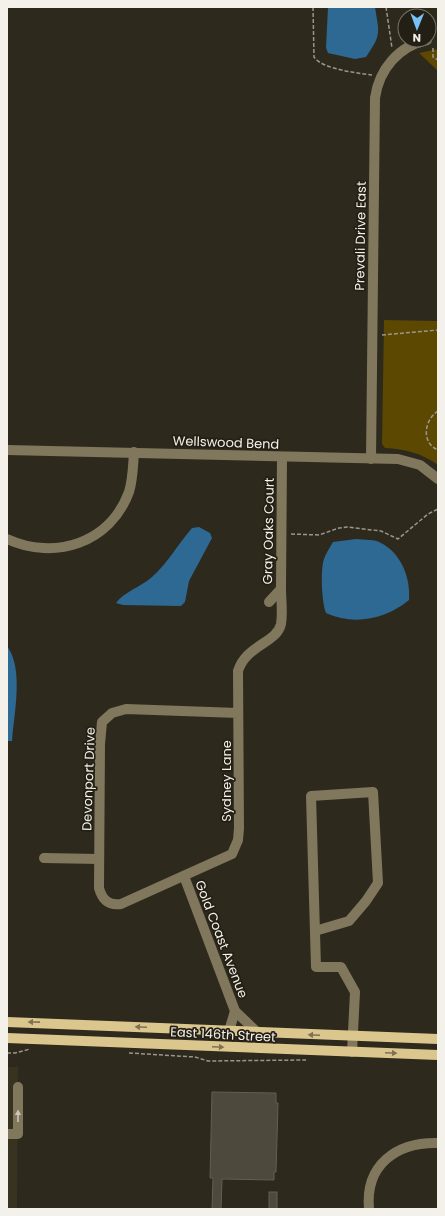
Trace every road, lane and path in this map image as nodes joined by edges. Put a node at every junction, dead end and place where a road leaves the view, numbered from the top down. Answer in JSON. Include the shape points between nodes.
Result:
{"nodes":[{"id":1,"x":313,"y":7,"type":"edge"},
{"id":2,"x":386,"y":7,"type":"edge"},
{"id":3,"x":392,"y":48,"type":"dead end"},
{"id":4,"x":408,"y":48,"type":"edge"},
{"id":5,"x":432,"y":48,"type":"edge"},
{"id":6,"x":438,"y":60,"type":"edge"},
{"id":7,"x":373,"y":75,"type":"dead end"},
{"id":8,"x":438,"y":330,"type":"edge"},
{"id":9,"x":382,"y":335,"type":"dead end"},
{"id":10,"x":438,"y":411,"type":"edge"},
{"id":11,"x":7,"y":450,"type":"edge"},
{"id":12,"x":438,"y":450,"type":"edge"},
{"id":13,"x":134,"y":452,"type":"junction"},
{"id":14,"x":282,"y":457,"type":"junction"},
{"id":15,"x":371,"y":459,"type":"junction"},
{"id":16,"x":438,"y":479,"type":"edge"},
{"id":17,"x":438,"y":509,"type":"edge"},
{"id":18,"x":290,"y":534,"type":"dead end"},
{"id":19,"x":7,"y":539,"type":"edge"},
{"id":20,"x":281,"y":590,"type":"junction"},
{"id":21,"x":269,"y":602,"type":"dead end"},
{"id":22,"x":238,"y":713,"type":"junction"},
{"id":23,"x":44,"y":858,"type":"dead end"},
{"id":24,"x":99,"y":859,"type":"junction"},
{"id":25,"x":184,"y":876,"type":"junction"},
{"id":26,"x":107,"y":902,"type":"joint"},
{"id":27,"x":315,"y":931,"type":"junction"},
{"id":28,"x":236,"y":1011,"type":"junction"},
{"id":29,"x":7,"y":1022,"type":"edge"},
{"id":30,"x":229,"y":1031,"type":"junction"},
{"id":31,"x":256,"y":1032,"type":"junction"},
{"id":32,"x":352,"y":1036,"type":"junction"},
{"id":33,"x":7,"y":1038,"type":"edge"},
{"id":34,"x":438,"y":1039,"type":"edge"},
{"id":35,"x":25,"y":1050,"type":"dead end"},
{"id":36,"x":352,"y":1052,"type":"junction"},
{"id":37,"x":7,"y":1053,"type":"edge"},
{"id":38,"x":438,"y":1055,"type":"edge"},
{"id":39,"x":208,"y":1060,"type":"dead end"},
{"id":40,"x":300,"y":1060,"type":"dead end"},
{"id":41,"x":18,"y":1087,"type":"dead end"},
{"id":42,"x":7,"y":1134,"type":"edge"},
{"id":43,"x":438,"y":1143,"type":"edge"},
{"id":44,"x":369,"y":1209,"type":"edge"}],
"edges":[{"from":1,"to":7,"type":"path","via":[[314,57],[317,61],[328,66]]},
{"from":2,"to":3,"type":"path"},
{"from":4,"to":15,"type":"street","name":"Prevali Drive East","via":[[390,63],[378,84],[375,98]]},
{"from":5,"to":6,"type":"path","via":[[433,58]]},
{"from":8,"to":9,"type":"path"},
{"from":10,"to":12,"type":"path","via":[[431,417],[426,429],[431,445]]},
{"from":11,"to":13,"type":"street","name":"Wellswood Bend"},
{"from":13,"to":14,"type":"street","name":"Wellswood Bend"},
{"from":13,"to":19,"type":"street","via":[[133,471],[126,497],[115,517],[96,534],[73,545],[51,549],[26,546]]},
{"from":14,"to":15,"type":"street","name":"Wellswood Bend"},
{"from":14,"to":20,"type":"street","name":"Gray Oaks Court"},
{"from":15,"to":16,"type":"street","name":"Wellswood Bend","via":[[407,460],[420,465]]},
{"from":17,"to":18,"type":"path","via":[[398,539],[381,531],[347,527],[319,535]]},
{"from":20,"to":21,"type":"street","name":"Gray Oaks Court"},
{"from":20,"to":22,"type":"street","name":"Sydney Lane","via":[[281,625],[273,637],[247,654],[240,662]]},
{"from":22,"to":24,"type":"street","name":"Devonport Drive","via":[[126,709],[112,713],[102,722]]},
{"from":22,"to":25,"type":"street","name":"Sydney Lane","via":[[239,828],[236,848],[232,854]]},
{"from":23,"to":24,"type":"street"},
{"from":24,"to":26,"type":"street","name":"Devonport Drive","via":[[99,888]]},
{"from":25,"to":26,"type":"street","name":"Sydney Lane","via":[[121,904],[113,905]]},
{"from":25,"to":28,"type":"street","name":"Gold Coast Avenue"},
{"from":27,"to":27,"type":"street","via":[[311,796],[373,792],[378,883],[348,921]]},
{"from":27,"to":32,"type":"street","via":[[316,967],[341,967],[355,992]]},
{"from":28,"to":30,"type":"street","name":"Gold Coast Avenue"},
{"from":28,"to":31,"type":"street","name":"Gold Coast Avenue"},
{"from":30,"to":29,"type":"main road","name":"East 146th Street","one_way":true},
{"from":30,"to":31,"type":"main road","name":"East 146th Street"},
{"from":32,"to":31,"type":"main road","name":"East 146th Street","one_way":true},
{"from":32,"to":34,"type":"main road","name":"East 146th Street"},
{"from":32,"to":36,"type":"street"},
{"from":33,"to":36,"type":"main road","name":"East 146th Street","one_way":true},
{"from":35,"to":37,"type":"path"},
{"from":36,"to":38,"type":"main road","name":"East 146th Street","one_way":true},
{"from":39,"to":40,"type":"path"},
{"from":42,"to":41,"type":"street","one_way":true,"via":[[18,1134]]},
{"from":43,"to":44,"type":"street","via":[[420,1143],[396,1151],[378,1167],[370,1186]]}]}
